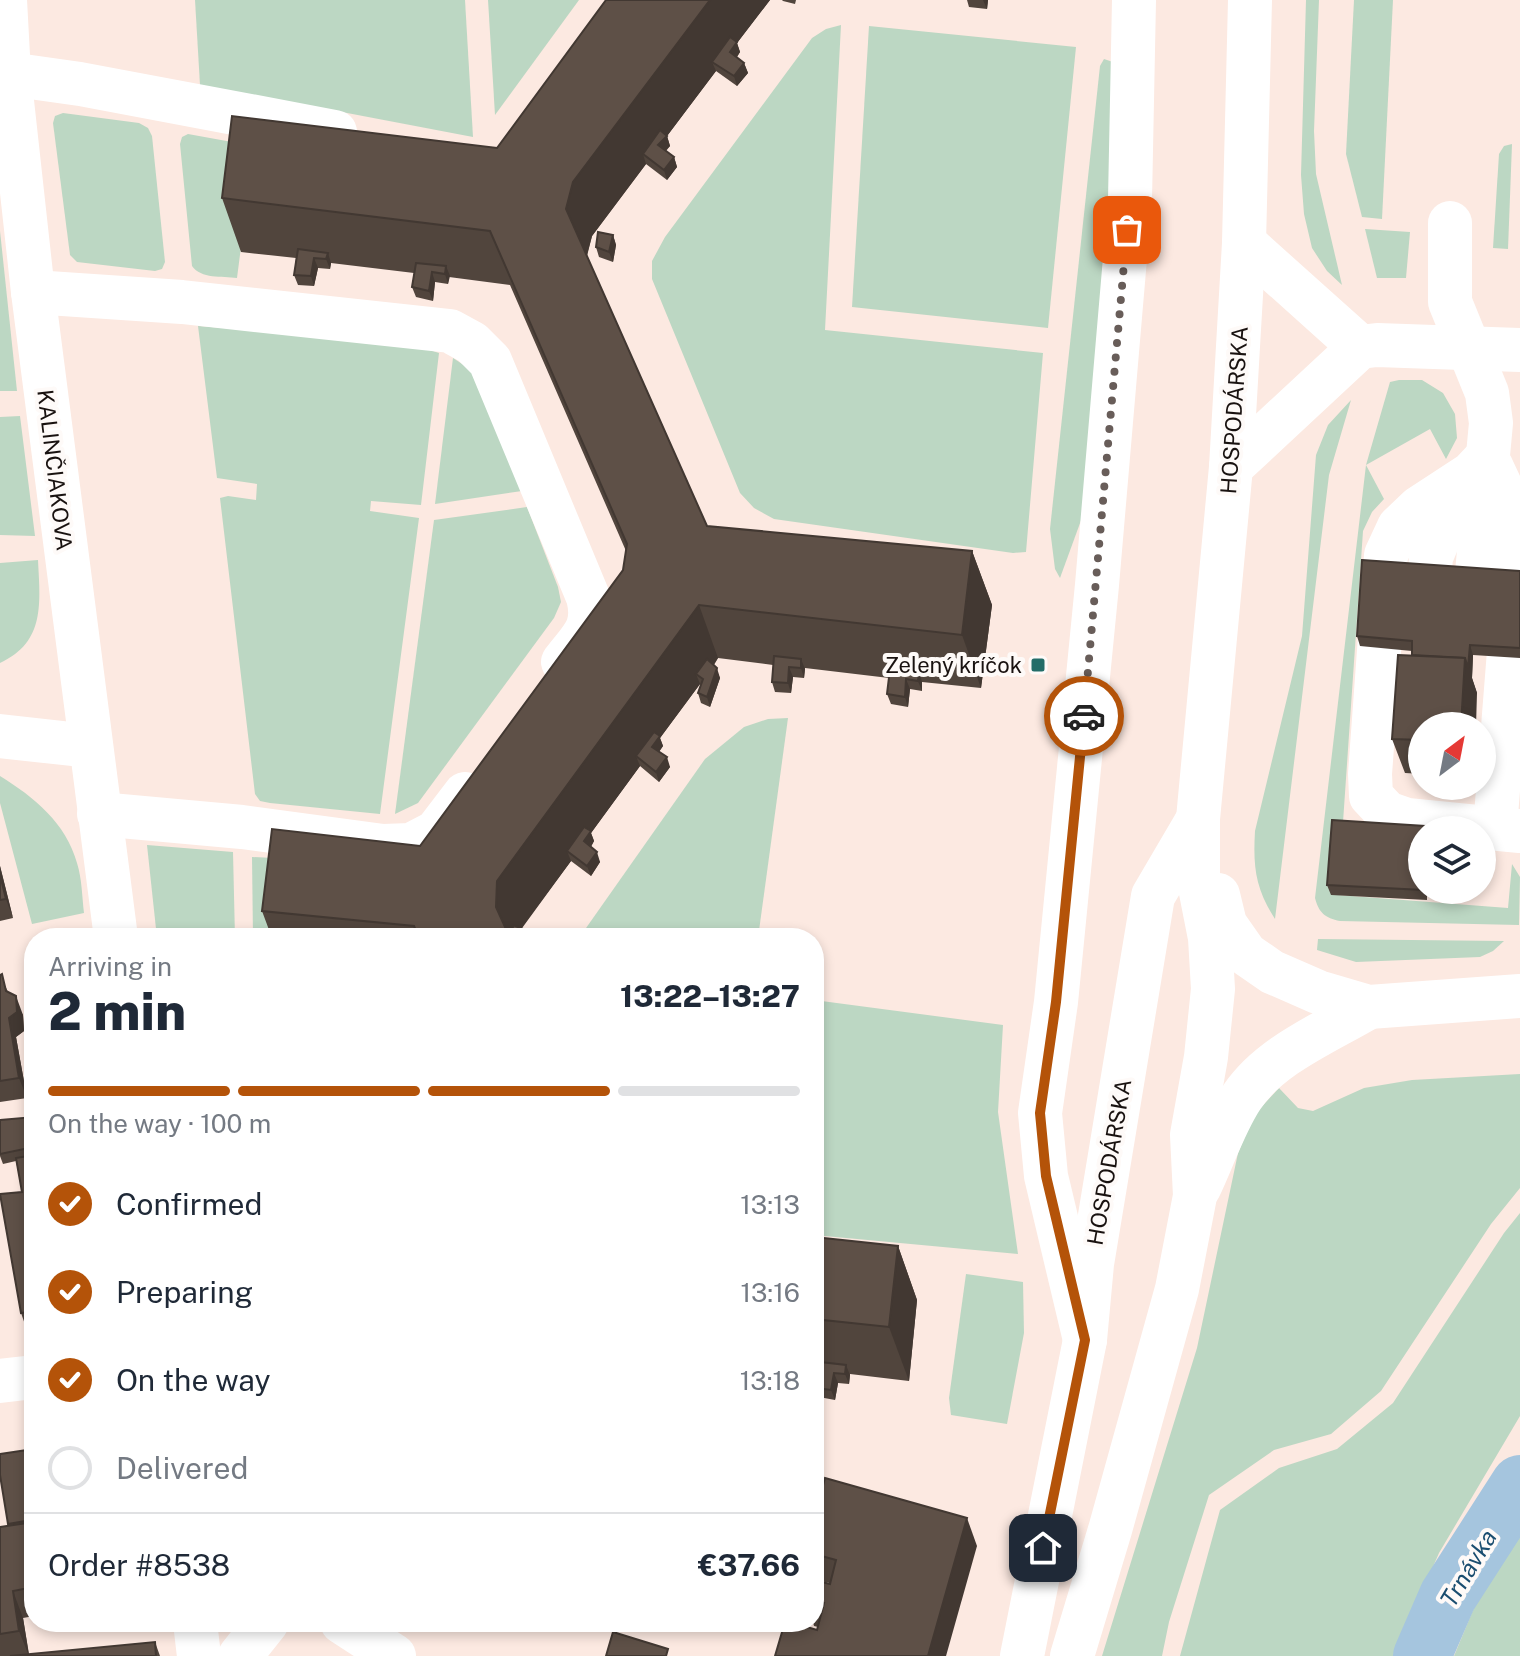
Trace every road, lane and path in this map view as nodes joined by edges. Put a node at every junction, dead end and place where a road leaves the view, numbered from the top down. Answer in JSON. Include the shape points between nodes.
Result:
{"nodes":[{"id":1,"x":5,"y":0,"type":"edge"},
{"id":2,"x":1134,"y":0,"type":"edge"},
{"id":3,"x":1250,"y":0,"type":"edge"},
{"id":4,"x":9,"y":74,"type":"junction"},
{"id":5,"x":379,"y":140,"type":"edge"},
{"id":6,"x":1450,"y":223,"type":"dead end"},
{"id":7,"x":1244,"y":243,"type":"junction"},
{"id":8,"x":33,"y":292,"type":"junction"},
{"id":9,"x":1360,"y":347,"type":"junction"},
{"id":10,"x":1468,"y":347,"type":"junction"},
{"id":11,"x":1520,"y":350,"type":"edge"},
{"id":12,"x":1488,"y":456,"type":"junction"},
{"id":13,"x":1231,"y":467,"type":"junction"},
{"id":14,"x":1378,"y":667,"type":"junction"},
{"id":15,"x":539,"y":694,"type":"edge"},
{"id":16,"x":0,"y":736,"type":"edge"},
{"id":17,"x":90,"y":746,"type":"junction"},
{"id":18,"x":492,"y":757,"type":"edge"},
{"id":19,"x":99,"y":814,"type":"junction"},
{"id":20,"x":1198,"y":819,"type":"junction"},
{"id":21,"x":1508,"y":829,"type":"edge"},
{"id":22,"x":115,"y":928,"type":"edge"},
{"id":23,"x":1520,"y":996,"type":"edge"},
{"id":24,"x":1369,"y":1007,"type":"junction"},
{"id":25,"x":1195,"y":1196,"type":"junction"},
{"id":26,"x":1085,"y":1340,"type":"junction"},
{"id":27,"x":24,"y":1378,"type":"edge"},
{"id":28,"x":0,"y":1381,"type":"edge"},
{"id":29,"x":196,"y":1632,"type":"edge"},
{"id":30,"x":259,"y":1632,"type":"edge"},
{"id":31,"x":357,"y":1632,"type":"edge"},
{"id":32,"x":199,"y":1656,"type":"edge"},
{"id":33,"x":240,"y":1656,"type":"edge"},
{"id":34,"x":394,"y":1656,"type":"edge"},
{"id":35,"x":1022,"y":1656,"type":"edge"},
{"id":36,"x":1072,"y":1656,"type":"edge"}],
"edges":[{"from":1,"to":4,"type":"street","name":"KALINČIAKOVA"},
{"from":2,"to":26,"type":"street","via":[[1130,200],[1096,599],[1040,1113],[1046,1176]]},
{"from":3,"to":7,"type":"street","name":"HOSPODÁRSKA"},
{"from":4,"to":5,"type":"street"},
{"from":4,"to":8,"type":"street","name":"KALINČIAKOVA"},
{"from":6,"to":10,"type":"street","via":[[1450,302]]},
{"from":7,"to":9,"type":"street"},
{"from":7,"to":13,"type":"street","name":"HOSPODÁRSKA"},
{"from":8,"to":15,"type":"street","via":[[450,331],[472,343],[490,361],[593,615]]},
{"from":8,"to":17,"type":"street","name":"KALINČIAKOVA"},
{"from":9,"to":10,"type":"street"},
{"from":9,"to":13,"type":"street"},
{"from":10,"to":11,"type":"street"},
{"from":10,"to":12,"type":"street","via":[[1487,393]]},
{"from":12,"to":14,"type":"street","via":[[1399,527],[1386,555]]},
{"from":12,"to":14,"type":"street","via":[[1431,557],[1423,664]]},
{"from":12,"to":21,"type":"street","via":[[1487,678]]},
{"from":13,"to":20,"type":"street","name":"HOSPODÁRSKA"},
{"from":14,"to":21,"type":"street","via":[[1371,796],[1387,813],[1407,820]]},
{"from":16,"to":17,"type":"street"},
{"from":17,"to":19,"type":"street","name":"KALINČIAKOVA"},
{"from":18,"to":19,"type":"street","via":[[436,832],[411,845]]},
{"from":19,"to":22,"type":"street","name":"KALINČIAKOVA"},
{"from":20,"to":24,"type":"street","via":[[1225,924],[1246,954],[1318,992]]},
{"from":20,"to":25,"type":"street","name":"HOSPODÁRSKA","via":[[1198,877],[1213,989],[1192,1135]]},
{"from":20,"to":26,"type":"street","name":"HOSPODÁRSKA","via":[[1153,896],[1092,1264]]},
{"from":23,"to":24,"type":"street"},
{"from":24,"to":25,"type":"street","name":"HOSPODÁRSKA","via":[[1258,1078],[1242,1097]]},
{"from":25,"to":36,"type":"street","name":"HOSPODÁRSKA","via":[[1177,1289]]},
{"from":26,"to":35,"type":"street","name":"HOSPODÁRSKA"},
{"from":27,"to":28,"type":"street"},
{"from":29,"to":32,"type":"street"},
{"from":30,"to":33,"type":"street"},
{"from":31,"to":34,"type":"street"}]}
